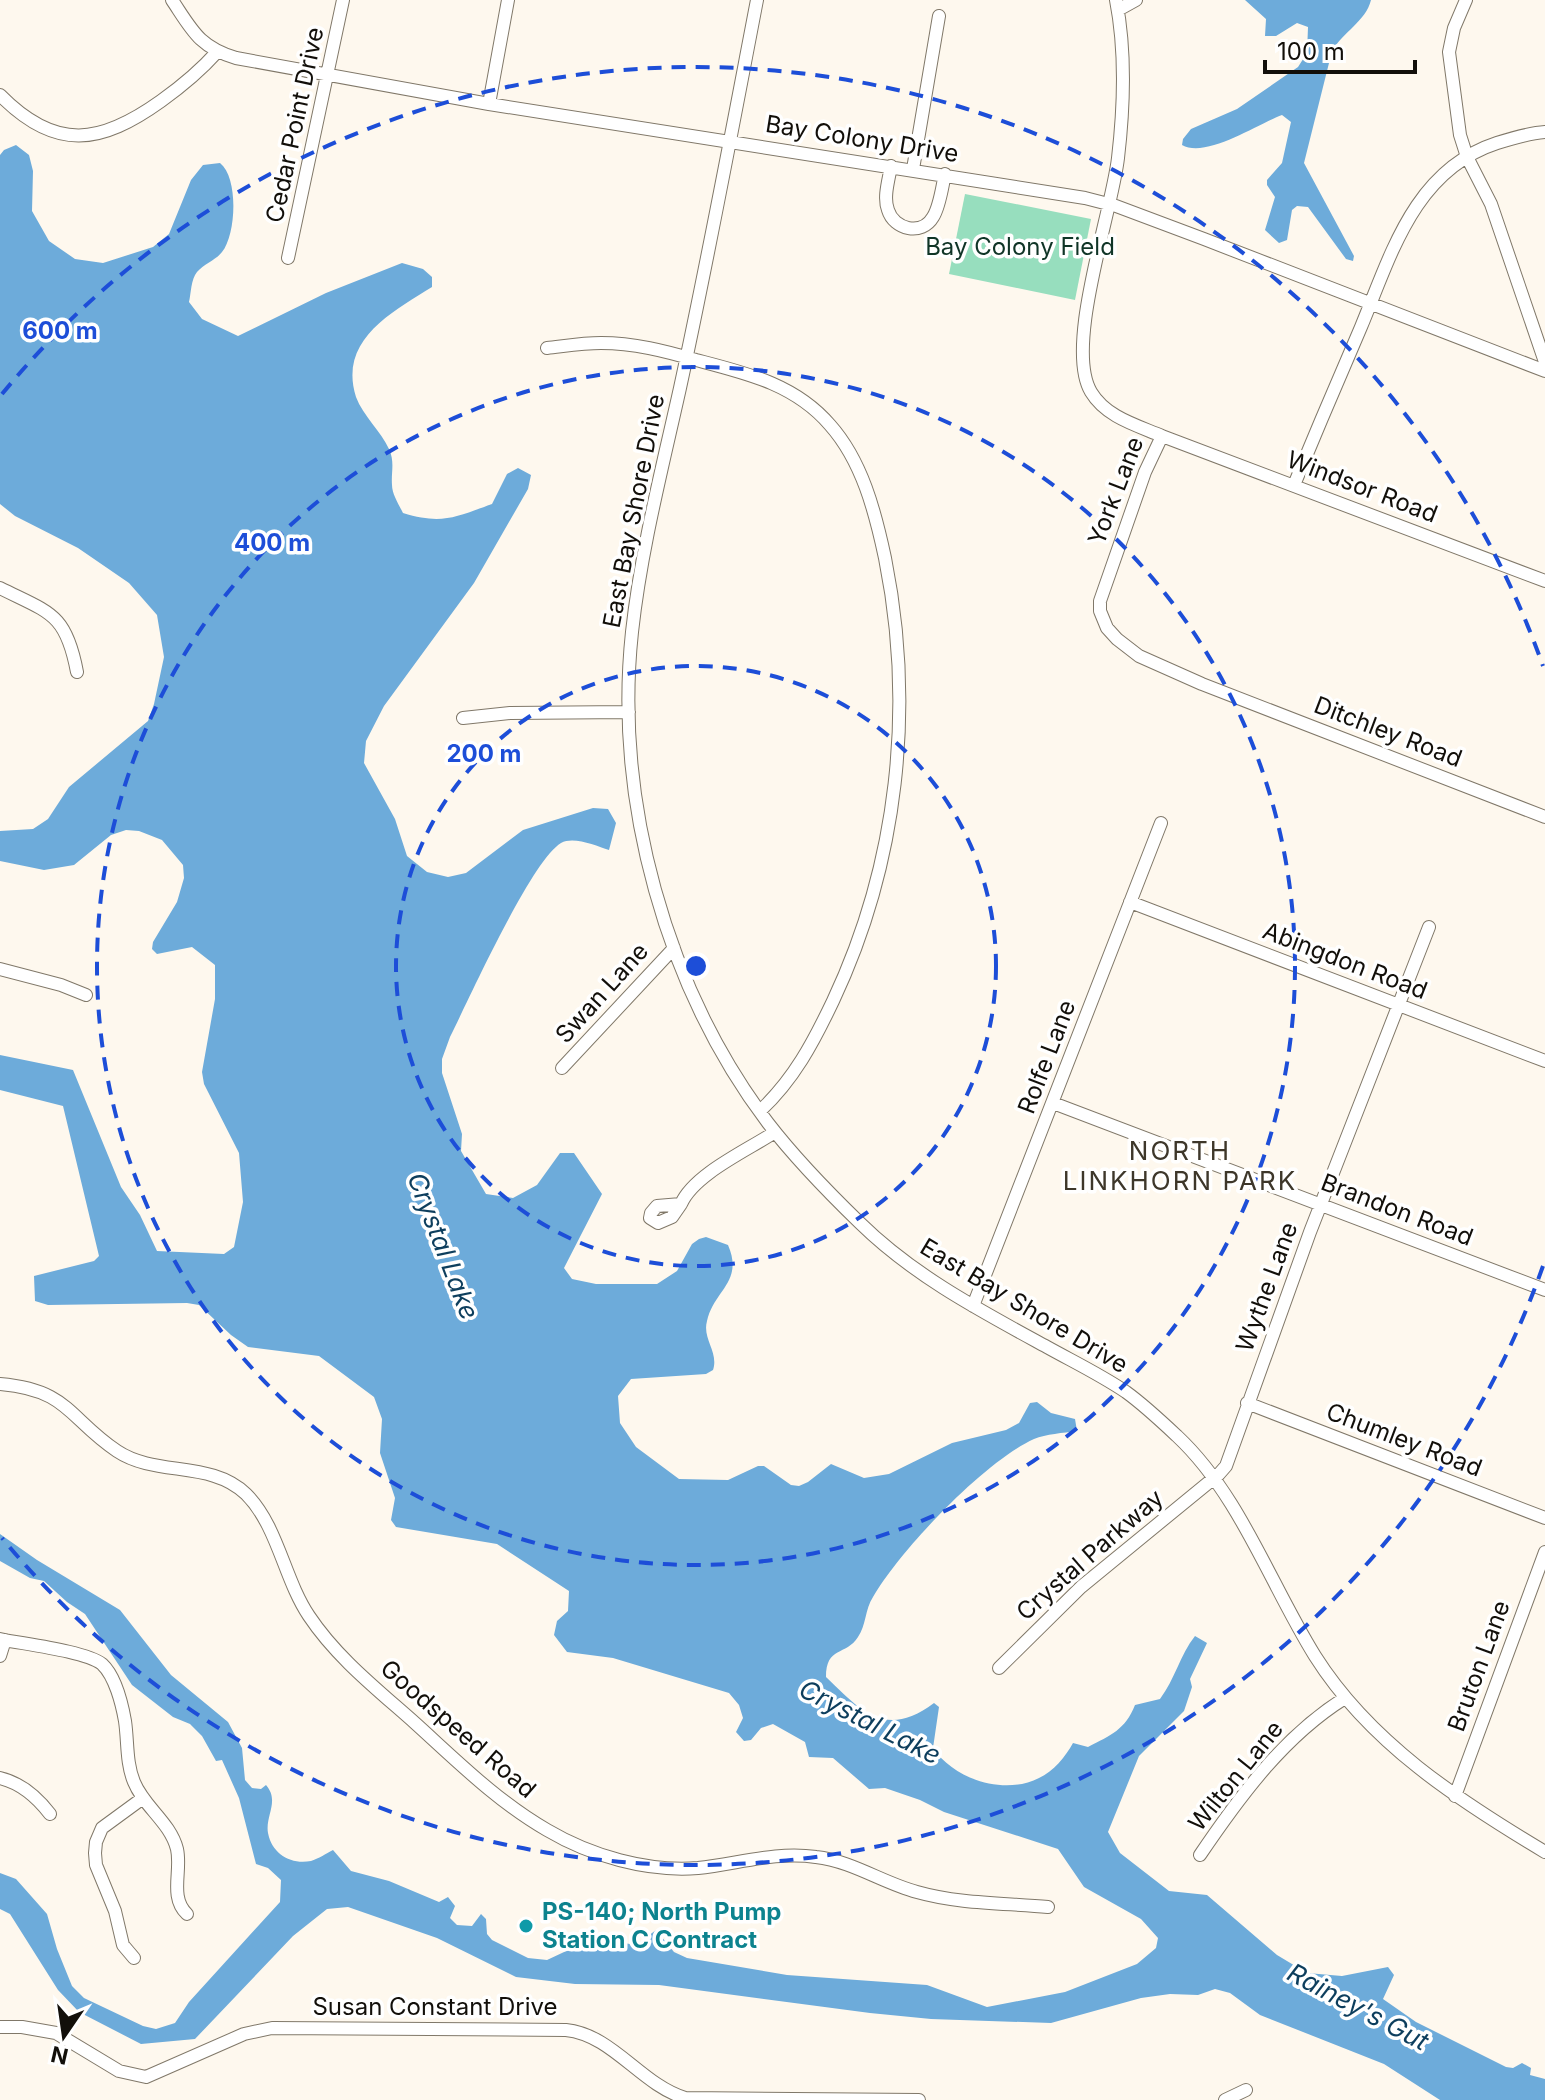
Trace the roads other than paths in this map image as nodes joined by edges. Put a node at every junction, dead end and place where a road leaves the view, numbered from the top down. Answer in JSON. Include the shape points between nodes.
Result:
{"nodes":[{"id":1,"x":172,"y":0,"type":"edge"},
{"id":2,"x":188,"y":0,"type":"edge"},
{"id":3,"x":343,"y":0,"type":"edge"},
{"id":4,"x":508,"y":0,"type":"edge"},
{"id":5,"x":757,"y":0,"type":"edge"},
{"id":6,"x":1136,"y":0,"type":"edge"},
{"id":7,"x":1466,"y":0,"type":"edge"},
{"id":8,"x":1117,"y":5,"type":"edge"},
{"id":9,"x":181,"y":14,"type":"junction"},
{"id":10,"x":939,"y":16,"type":"dead end"},
{"id":11,"x":217,"y":52,"type":"junction"},
{"id":12,"x":328,"y":76,"type":"junction"},
{"id":13,"x":0,"y":95,"type":"edge"},
{"id":14,"x":489,"y":104,"type":"junction"},
{"id":15,"x":1545,"y":132,"type":"edge"},
{"id":16,"x":730,"y":141,"type":"junction"},
{"id":17,"x":1467,"y":157,"type":"junction"},
{"id":18,"x":891,"y":166,"type":"junction"},
{"id":19,"x":913,"y":169,"type":"junction"},
{"id":20,"x":945,"y":174,"type":"junction"},
{"id":21,"x":1109,"y":204,"type":"junction"},
{"id":22,"x":288,"y":258,"type":"dead end"},
{"id":23,"x":1371,"y":303,"type":"junction"},
{"id":24,"x":547,"y":348,"type":"dead end"},
{"id":25,"x":686,"y":357,"type":"junction"},
{"id":26,"x":1545,"y":362,"type":"edge"},
{"id":27,"x":1545,"y":371,"type":"edge"},
{"id":28,"x":1162,"y":436,"type":"junction"},
{"id":29,"x":1294,"y":485,"type":"junction"},
{"id":30,"x":1545,"y":581,"type":"edge"},
{"id":31,"x":0,"y":588,"type":"edge"},
{"id":32,"x":77,"y":672,"type":"dead end"},
{"id":33,"x":1214,"y":689,"type":"joint"},
{"id":34,"x":629,"y":712,"type":"junction"},
{"id":35,"x":463,"y":718,"type":"dead end"},
{"id":36,"x":1545,"y":817,"type":"edge"},
{"id":37,"x":1161,"y":823,"type":"dead end"},
{"id":38,"x":1130,"y":902,"type":"junction"},
{"id":39,"x":1429,"y":927,"type":"dead end"},
{"id":40,"x":674,"y":948,"type":"junction"},
{"id":41,"x":0,"y":969,"type":"edge"},
{"id":42,"x":86,"y":995,"type":"dead end"},
{"id":43,"x":1400,"y":1005,"type":"junction"},
{"id":44,"x":1545,"y":1061,"type":"edge"},
{"id":45,"x":562,"y":1068,"type":"dead end"},
{"id":46,"x":1053,"y":1103,"type":"junction"},
{"id":47,"x":760,"y":1111,"type":"junction"},
{"id":48,"x":775,"y":1132,"type":"junction"},
{"id":49,"x":681,"y":1204,"type":"dead end"},
{"id":50,"x":1321,"y":1204,"type":"junction"},
{"id":51,"x":1545,"y":1290,"type":"edge"},
{"id":52,"x":973,"y":1306,"type":"junction"},
{"id":53,"x":0,"y":1384,"type":"edge"},
{"id":54,"x":1247,"y":1403,"type":"junction"},
{"id":55,"x":1213,"y":1479,"type":"junction"},
{"id":56,"x":1545,"y":1518,"type":"edge"},
{"id":57,"x":1545,"y":1552,"type":"edge"},
{"id":58,"x":2,"y":1639,"type":"edge"},
{"id":59,"x":0,"y":1656,"type":"edge"},
{"id":60,"x":999,"y":1668,"type":"dead end"},
{"id":61,"x":1345,"y":1698,"type":"junction"},
{"id":62,"x":0,"y":1778,"type":"edge"},
{"id":63,"x":1455,"y":1796,"type":"junction"},
{"id":64,"x":143,"y":1798,"type":"junction"},
{"id":65,"x":50,"y":1814,"type":"dead end"},
{"id":66,"x":1545,"y":1852,"type":"edge"},
{"id":67,"x":1200,"y":1855,"type":"dead end"},
{"id":68,"x":1048,"y":1907,"type":"dead end"},
{"id":69,"x":187,"y":1914,"type":"dead end"},
{"id":70,"x":134,"y":1958,"type":"dead end"},
{"id":71,"x":0,"y":2027,"type":"edge"},
{"id":72,"x":1246,"y":2090,"type":"dead end"},
{"id":73,"x":919,"y":2100,"type":"edge"},
{"id":74,"x":1225,"y":2100,"type":"edge"}],
"edges":[{"from":1,"to":9,"type":"street","name":"Bay Colony Drive"},
{"from":2,"to":9,"type":"street"},
{"from":3,"to":12,"type":"street","name":"Cedar Point Drive"},
{"from":4,"to":14,"type":"street"},
{"from":5,"to":16,"type":"street","name":"East Bay Shore Drive"},
{"from":6,"to":8,"type":"street"},
{"from":7,"to":17,"type":"street","via":[[1449,52]]},
{"from":8,"to":21,"type":"street","name":"York Lane","via":[[1122,124]]},
{"from":9,"to":11,"type":"street","name":"Bay Colony Drive","via":[[195,35]]},
{"from":10,"to":19,"type":"street"},
{"from":11,"to":12,"type":"street","name":"Bay Colony Drive"},
{"from":11,"to":13,"type":"street","via":[[189,81],[142,115],[100,135],[50,130]]},
{"from":12,"to":14,"type":"street","name":"Bay Colony Drive"},
{"from":12,"to":22,"type":"street","name":"Cedar Point Drive"},
{"from":14,"to":16,"type":"street","name":"Bay Colony Drive"},
{"from":15,"to":17,"type":"street","via":[[1512,138]]},
{"from":16,"to":18,"type":"street","name":"Bay Colony Drive"},
{"from":16,"to":25,"type":"street","name":"East Bay Shore Drive"},
{"from":17,"to":23,"type":"street","via":[[1412,211]]},
{"from":17,"to":26,"type":"street","via":[[1491,204]]},
{"from":18,"to":19,"type":"street","name":"Bay Colony Drive"},
{"from":18,"to":20,"type":"street","via":[[888,211],[895,222],[910,229],[925,226],[935,214]]},
{"from":19,"to":20,"type":"street","name":"Bay Colony Drive"},
{"from":20,"to":21,"type":"street","name":"Bay Colony Drive"},
{"from":21,"to":23,"type":"street","name":"Bay Colony Drive"},
{"from":21,"to":28,"type":"street","name":"York Lane","via":[[1087,309],[1083,372],[1091,393],[1107,411]]},
{"from":23,"to":27,"type":"street","name":"Bay Colony Drive"},
{"from":23,"to":29,"type":"street"},
{"from":24,"to":25,"type":"street","via":[[602,343]]},
{"from":25,"to":34,"type":"street","name":"East Bay Shore Drive","via":[[641,570]]},
{"from":25,"to":47,"type":"street","via":[[754,375],[791,392],[838,435],[862,477],[882,542],[899,661],[895,786],[872,901],[808,1052]]},
{"from":28,"to":29,"type":"street","name":"Windsor Road"},
{"from":28,"to":33,"type":"street","name":"York Lane","via":[[1145,472],[1100,611],[1107,628],[1126,648]]},
{"from":29,"to":30,"type":"street","name":"Windsor Road"},
{"from":31,"to":32,"type":"street","via":[[57,619],[70,638]]},
{"from":33,"to":36,"type":"street","name":"Ditchley Road"},
{"from":34,"to":35,"type":"street"},
{"from":34,"to":40,"type":"street","name":"East Bay Shore Drive","via":[[645,847]]},
{"from":37,"to":38,"type":"street","name":"Rolfe Lane"},
{"from":38,"to":43,"type":"street","name":"Abingdon Road"},
{"from":38,"to":46,"type":"street","name":"Rolfe Lane"},
{"from":39,"to":43,"type":"street","name":"Wythe Lane"},
{"from":40,"to":45,"type":"street","name":"Swan Lane"},
{"from":40,"to":47,"type":"street","name":"East Bay Shore Drive","via":[[710,1030]]},
{"from":41,"to":42,"type":"street"},
{"from":43,"to":44,"type":"street","name":"Abingdon Road"},
{"from":43,"to":50,"type":"street","name":"Wythe Lane"},
{"from":46,"to":50,"type":"street","name":"Brandon Road"},
{"from":46,"to":52,"type":"street","name":"Rolfe Lane"},
{"from":47,"to":48,"type":"street","name":"East Bay Shore Drive"},
{"from":48,"to":49,"type":"street","via":[[703,1177]]},
{"from":48,"to":52,"type":"street","name":"East Bay Shore Drive","via":[[879,1240]]},
{"from":50,"to":51,"type":"street","name":"Brandon Road"},
{"from":50,"to":54,"type":"street","name":"Wythe Lane"},
{"from":52,"to":55,"type":"street","name":"East Bay Shore Drive","via":[[1128,1393],[1190,1449]]},
{"from":53,"to":68,"type":"street","name":"Goodspeed Road","via":[[59,1400],[129,1458],[219,1477],[244,1492],[261,1513],[302,1605],[343,1658],[496,1796],[549,1832],[609,1857],[658,1867],[818,1857],[919,1893]]},
{"from":54,"to":55,"type":"street","name":"Wythe Lane","via":[[1226,1466]]},
{"from":54,"to":56,"type":"street","name":"Chumley Road"},
{"from":55,"to":60,"type":"street","name":"Crystal Parkway","via":[[1081,1587]]},
{"from":55,"to":61,"type":"street","name":"East Bay Shore Drive","via":[[1316,1658]]},
{"from":57,"to":63,"type":"street","name":"Bruton Lane"},
{"from":58,"to":59,"type":"street"},
{"from":58,"to":64,"type":"street","via":[[101,1664],[121,1704],[130,1767]]},
{"from":61,"to":63,"type":"street","name":"East Bay Shore Drive","via":[[1410,1762]]},
{"from":61,"to":67,"type":"street","name":"Wilton Lane","via":[[1280,1751]]},
{"from":62,"to":65,"type":"street","via":[[32,1795]]},
{"from":63,"to":66,"type":"street","name":"East Bay Shore Drive"},
{"from":64,"to":69,"type":"street","via":[[173,1839],[178,1899]]},
{"from":64,"to":70,"type":"street","via":[[102,1828],[96,1842],[96,1865],[123,1945]]},
{"from":71,"to":73,"type":"street","name":"Susan Constant Drive","via":[[56,2033],[119,2071],[145,2077],[244,2034],[272,2028],[566,2030],[591,2035],[662,2088],[685,2098]]},
{"from":72,"to":74,"type":"street"}]}
